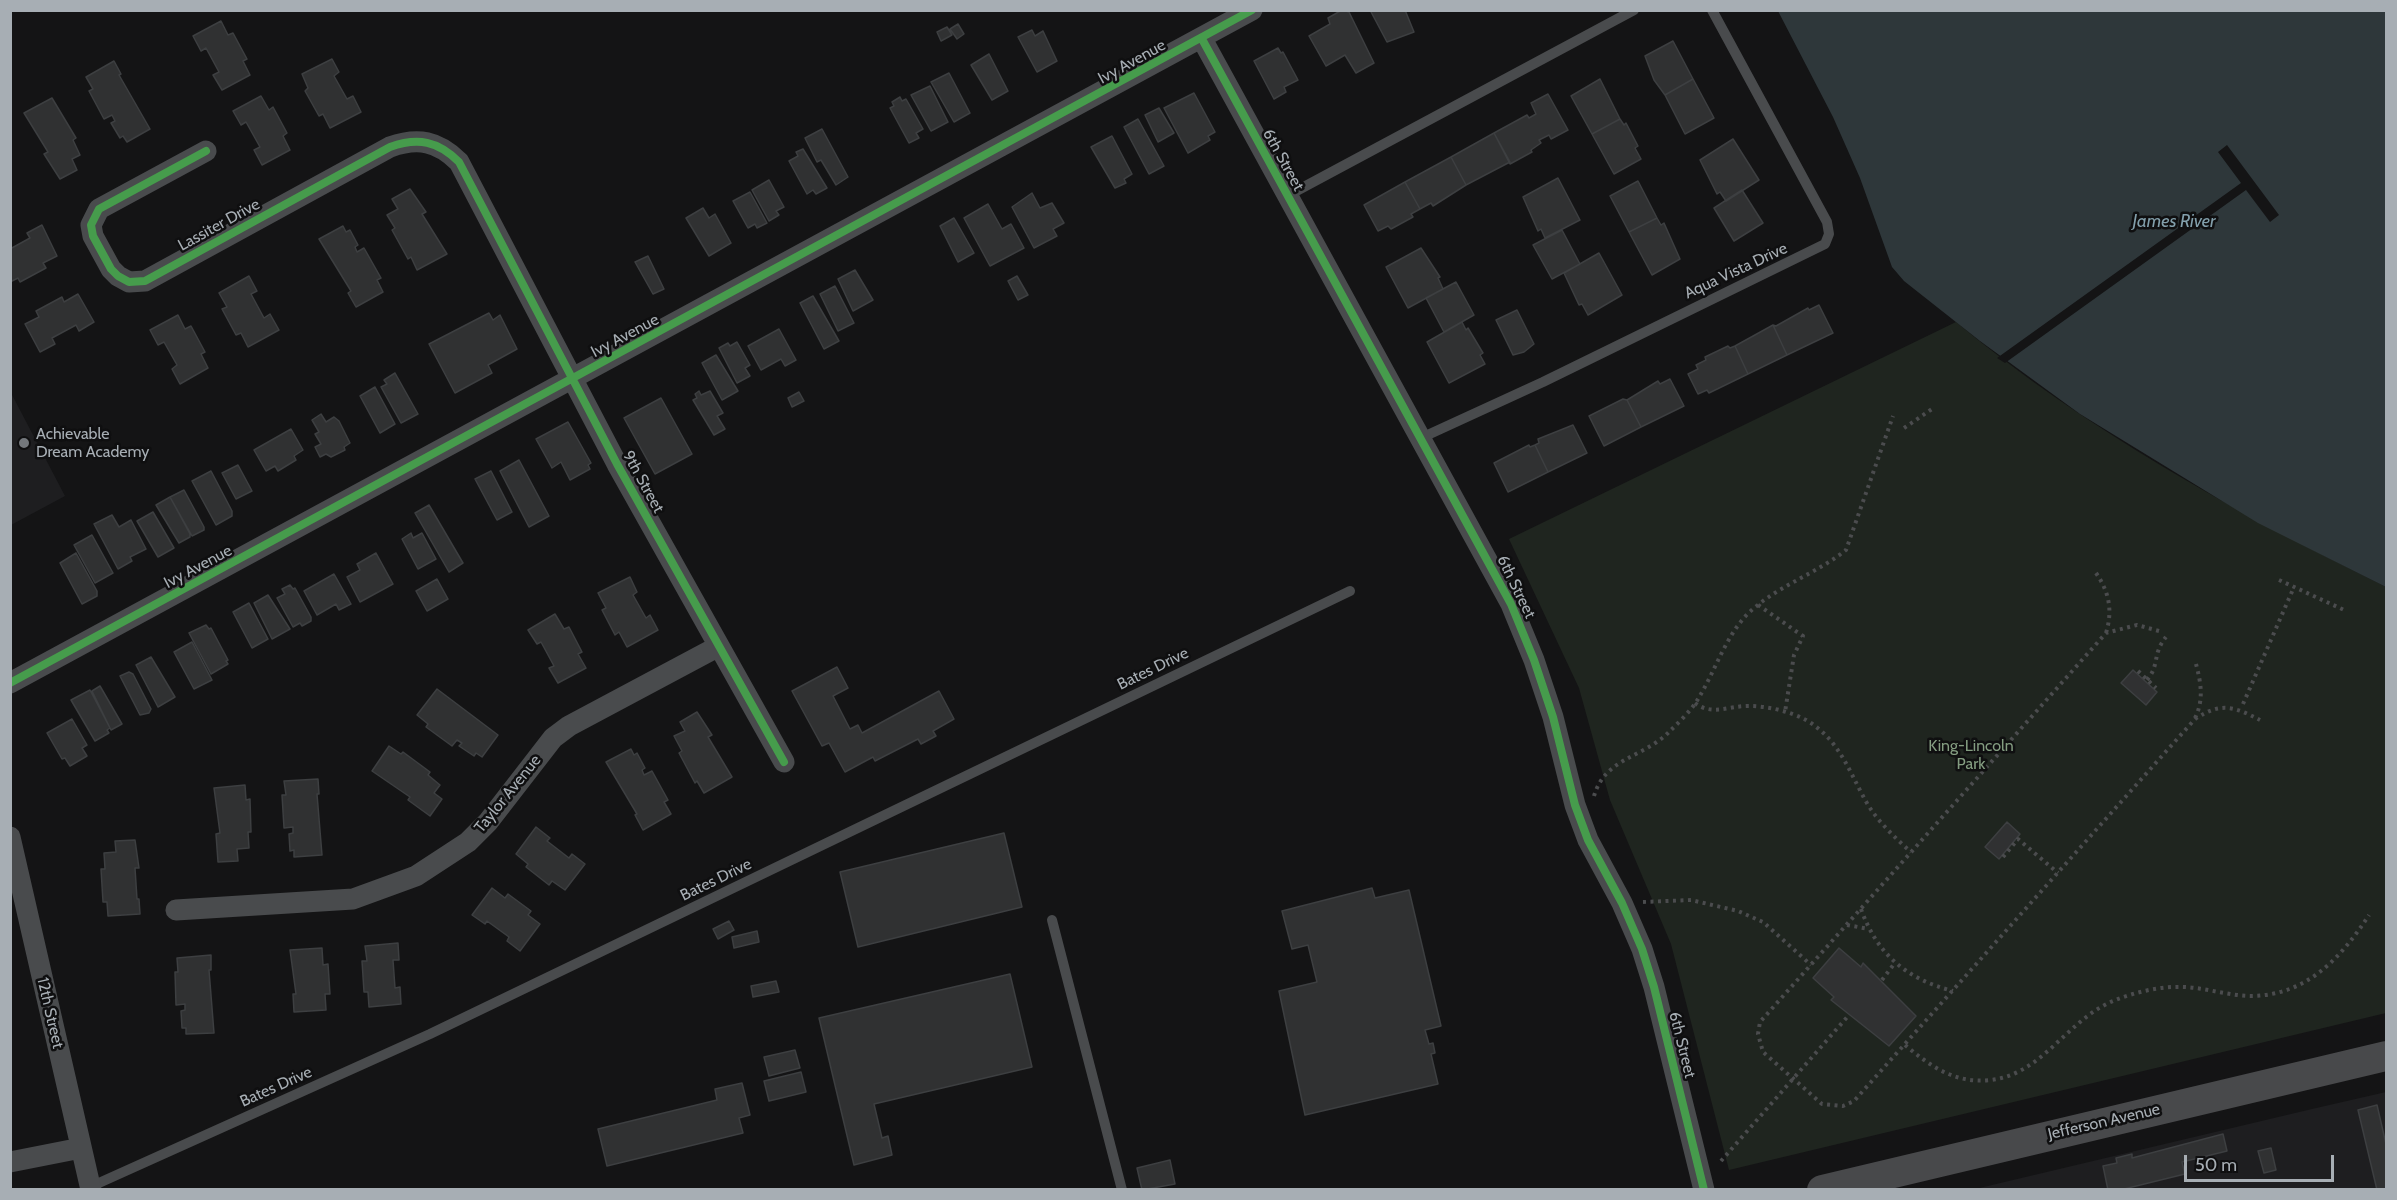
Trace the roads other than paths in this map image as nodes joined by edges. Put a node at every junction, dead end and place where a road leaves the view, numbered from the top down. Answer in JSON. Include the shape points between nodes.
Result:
{"nodes":[{"id":1,"x":1252,"y":10,"type":"edge"},
{"id":2,"x":1634,"y":10,"type":"edge"},
{"id":3,"x":1712,"y":10,"type":"edge"},
{"id":4,"x":1202,"y":39,"type":"junction"},
{"id":5,"x":206,"y":150,"type":"dead end"},
{"id":6,"x":1287,"y":196,"type":"junction"},
{"id":7,"x":485,"y":211,"type":"joint"},
{"id":8,"x":572,"y":380,"type":"junction"},
{"id":9,"x":1421,"y":438,"type":"junction"},
{"id":10,"x":1350,"y":591,"type":"dead end"},
{"id":11,"x":719,"y":646,"type":"junction"},
{"id":12,"x":10,"y":683,"type":"edge"},
{"id":13,"x":784,"y":762,"type":"dead end"},
{"id":14,"x":11,"y":843,"type":"edge"},
{"id":15,"x":176,"y":910,"type":"dead end"},
{"id":16,"x":1052,"y":920,"type":"dead end"},
{"id":17,"x":2386,"y":1056,"type":"edge"},
{"id":18,"x":81,"y":1148,"type":"junction"},
{"id":19,"x":10,"y":1161,"type":"edge"},
{"id":20,"x":90,"y":1188,"type":"edge"},
{"id":21,"x":1122,"y":1190,"type":"edge"},
{"id":22,"x":1704,"y":1190,"type":"edge"},
{"id":23,"x":1822,"y":1190,"type":"edge"}],
"edges":[{"from":1,"to":4,"type":"street","name":"Ivy Avenue"},
{"from":2,"to":6,"type":"lane"},
{"from":3,"to":9,"type":"lane","name":"Aqua Vista Drive","via":[[1827,222],[1829,234],[1825,244]]},
{"from":4,"to":6,"type":"street","name":"6th Street"},
{"from":4,"to":8,"type":"street","name":"Ivy Avenue"},
{"from":5,"to":7,"type":"street","name":"Lassiter Drive","via":[[99,208],[91,225],[93,236],[117,276],[129,282],[145,281],[405,141],[434,143],[448,151],[459,162]]},
{"from":6,"to":9,"type":"street","name":"6th Street"},
{"from":7,"to":8,"type":"street","name":"9th Street"},
{"from":8,"to":11,"type":"street","name":"9th Street"},
{"from":8,"to":12,"type":"street","name":"Ivy Avenue"},
{"from":9,"to":22,"type":"street","name":"6th Street","via":[[1510,604],[1534,660],[1575,805],[1588,840],[1622,903],[1654,987]]},
{"from":10,"to":20,"type":"lane","name":"Bates Drive","via":[[430,1034]]},
{"from":11,"to":13,"type":"street","name":"9th Street"},
{"from":11,"to":15,"type":"street","name":"Taylor Avenue","via":[[553,738],[475,835],[416,876],[353,899]]},
{"from":14,"to":18,"type":"street","name":"12th Street"},
{"from":16,"to":21,"type":"lane"},
{"from":17,"to":23,"type":"street","name":"Jefferson Avenue"},
{"from":18,"to":19,"type":"street"},
{"from":18,"to":20,"type":"street","name":"12th Street"}]}
